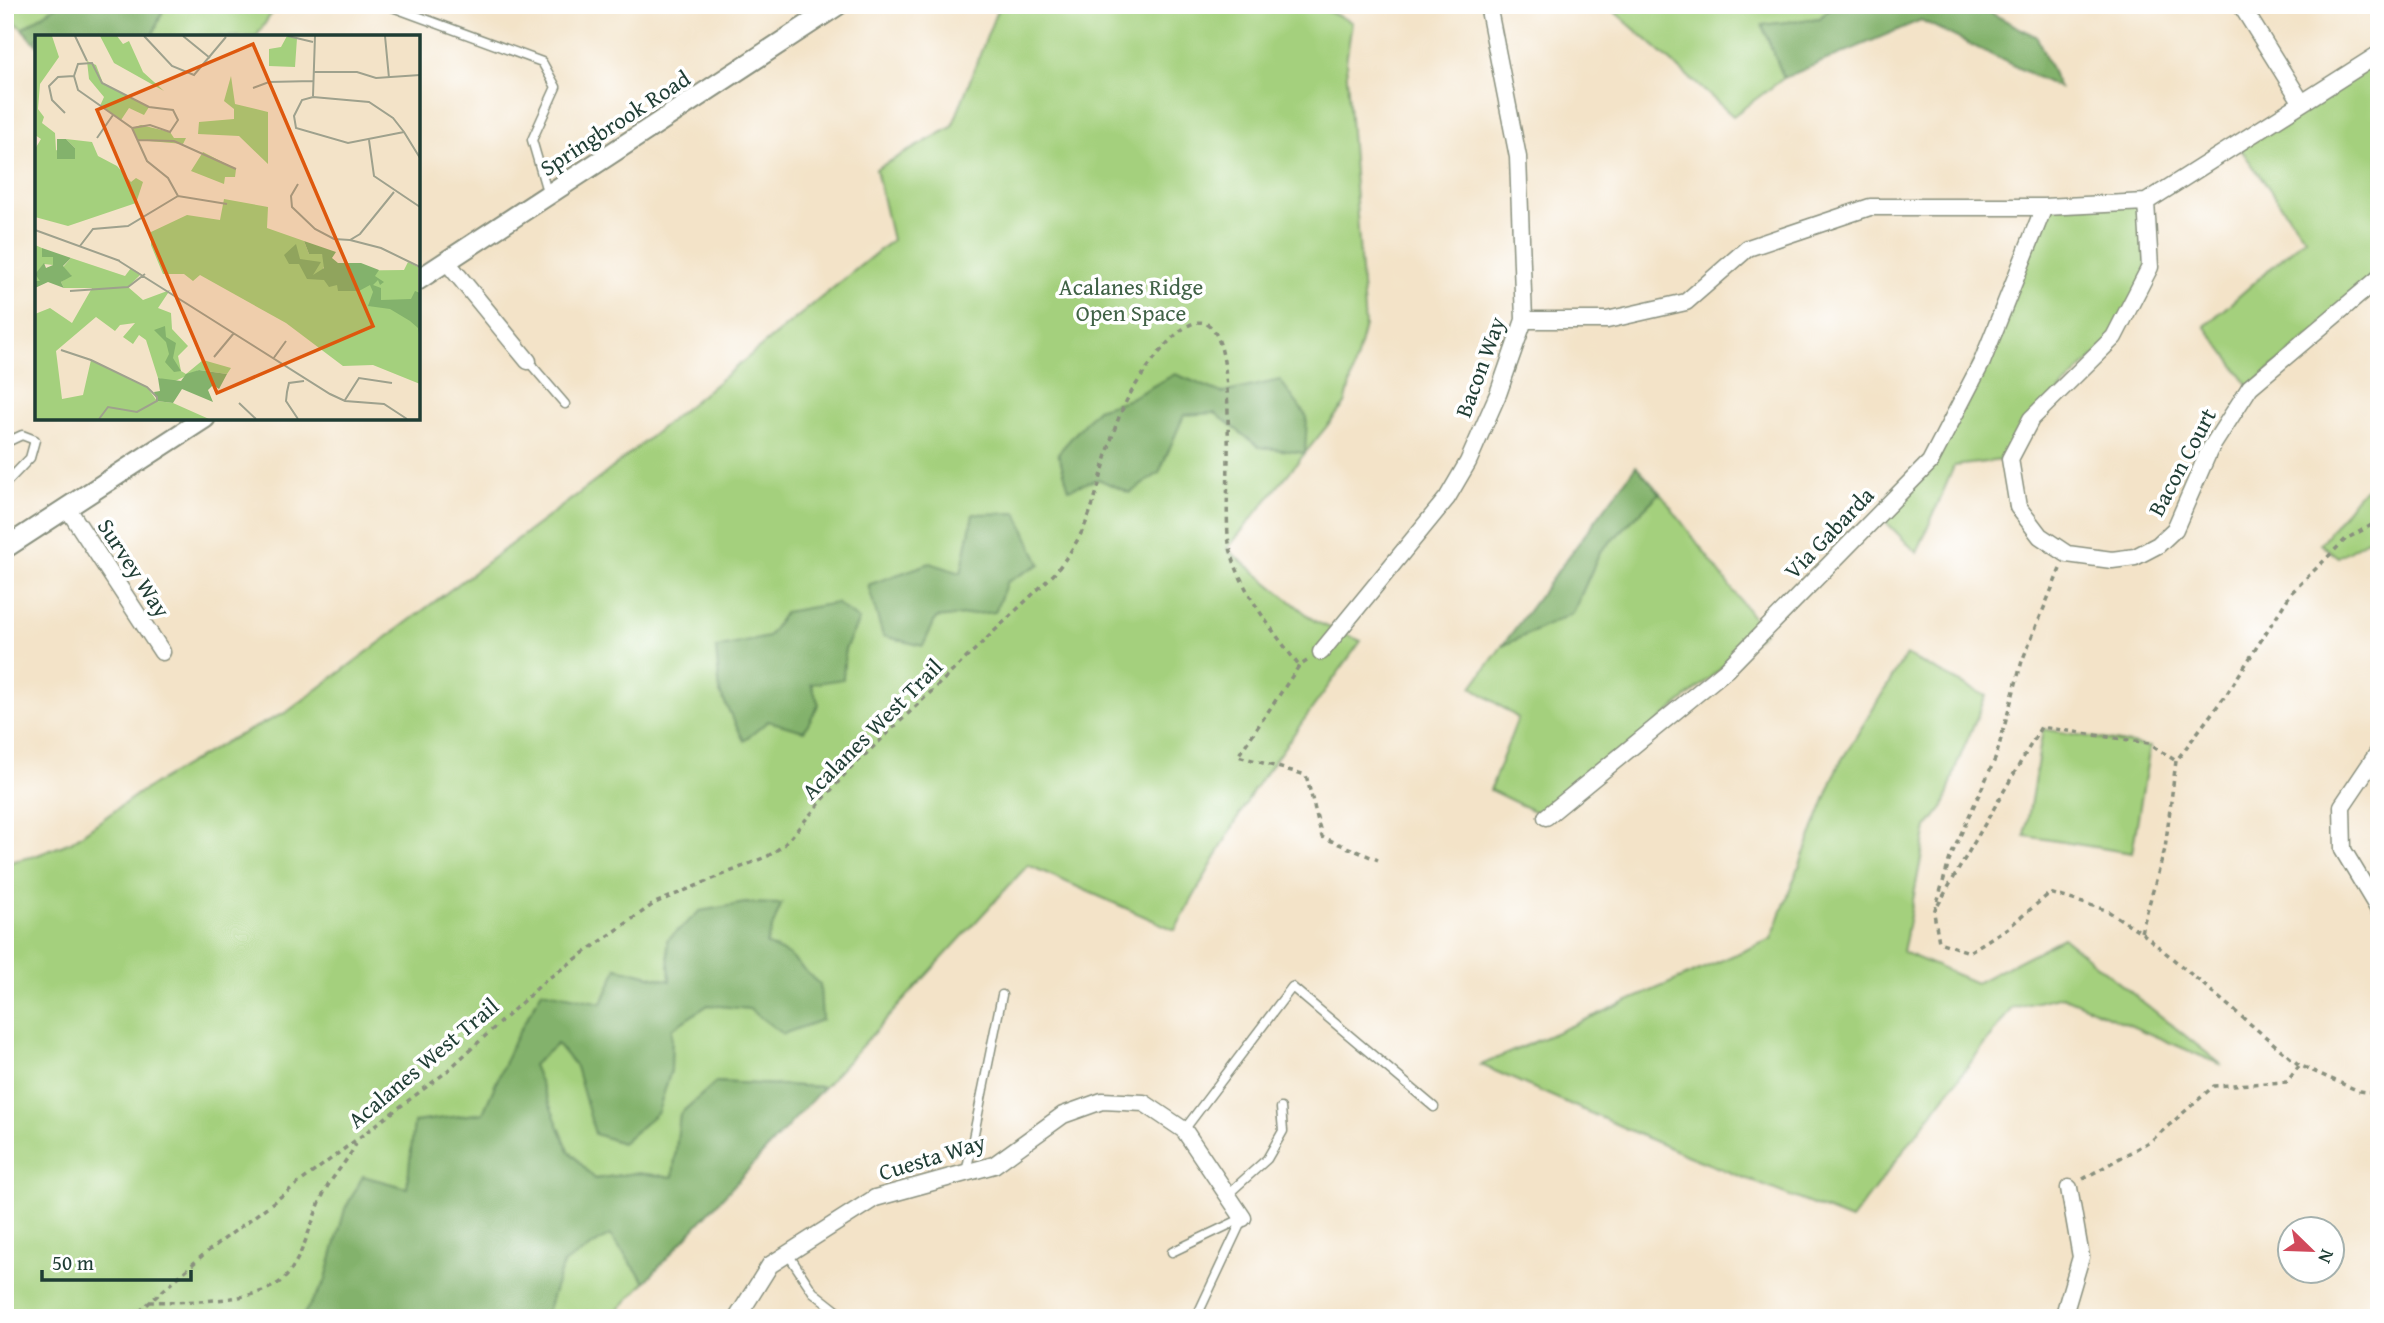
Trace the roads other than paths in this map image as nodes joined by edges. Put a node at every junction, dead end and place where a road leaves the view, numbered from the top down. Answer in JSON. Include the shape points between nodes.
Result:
{"nodes":[{"id":1,"x":387,"y":5,"type":"edge"},
{"id":2,"x":838,"y":5,"type":"edge"},
{"id":3,"x":1488,"y":5,"type":"edge"},
{"id":4,"x":2241,"y":5,"type":"edge"},
{"id":5,"x":2379,"y":54,"type":"edge"},
{"id":6,"x":2302,"y":103,"type":"junction"},
{"id":7,"x":548,"y":196,"type":"junction"},
{"id":8,"x":2146,"y":202,"type":"junction"},
{"id":9,"x":2044,"y":207,"type":"junction"},
{"id":10,"x":447,"y":262,"type":"junction"},
{"id":11,"x":2379,"y":278,"type":"edge"},
{"id":12,"x":420,"y":279,"type":"edge"},
{"id":13,"x":1524,"y":320,"type":"junction"},
{"id":14,"x":528,"y":361,"type":"joint"},
{"id":15,"x":565,"y":404,"type":"dead end"},
{"id":16,"x":202,"y":420,"type":"edge"},
{"id":17,"x":5,"y":443,"type":"edge"},
{"id":18,"x":5,"y":484,"type":"edge"},
{"id":19,"x":68,"y":509,"type":"junction"},
{"id":20,"x":5,"y":548,"type":"edge"},
{"id":21,"x":162,"y":652,"type":"dead end"},
{"id":22,"x":1321,"y":652,"type":"dead end"},
{"id":23,"x":2379,"y":751,"type":"edge"},
{"id":24,"x":1546,"y":817,"type":"dead end"},
{"id":25,"x":2379,"y":910,"type":"edge"},
{"id":26,"x":1002,"y":995,"type":"dead end"},
{"id":27,"x":1434,"y":1107,"type":"dead end"},
{"id":28,"x":1281,"y":1108,"type":"dead end"},
{"id":29,"x":1184,"y":1130,"type":"junction"},
{"id":30,"x":966,"y":1173,"type":"junction"},
{"id":31,"x":2070,"y":1188,"type":"road end"},
{"id":32,"x":1227,"y":1195,"type":"junction"},
{"id":33,"x":1244,"y":1218,"type":"junction"},
{"id":34,"x":1172,"y":1252,"type":"dead end"},
{"id":35,"x":788,"y":1254,"type":"junction"},
{"id":36,"x":737,"y":1318,"type":"edge"},
{"id":37,"x":846,"y":1318,"type":"edge"},
{"id":38,"x":1196,"y":1318,"type":"edge"},
{"id":39,"x":2063,"y":1318,"type":"edge"}],
"edges":[{"from":1,"to":7,"type":"lane","via":[[542,62],[556,87],[532,140]]},
{"from":2,"to":7,"type":"street","name":"Springbrook Road"},
{"from":3,"to":13,"type":"street","name":"Bacon Way","via":[[1518,157]]},
{"from":4,"to":6,"type":"street"},
{"from":5,"to":6,"type":"street"},
{"from":6,"to":8,"type":"street"},
{"from":7,"to":10,"type":"street","name":"Springbrook Road"},
{"from":8,"to":9,"type":"street"},
{"from":8,"to":11,"type":"street","name":"Bacon Court","via":[[2150,267],[2114,337],[2031,419],[2010,459],[2018,507],[2040,536],[2067,554],[2112,560],[2135,557],[2175,529],[2208,451],[2250,387]]},
{"from":9,"to":13,"type":"street","via":[[1870,206],[1748,248],[1686,302],[1607,320]]},
{"from":9,"to":24,"type":"street","name":"Via Gabarda","via":[[1982,362],[1930,462],[1726,670]]},
{"from":10,"to":12,"type":"street","name":"Springbrook Road"},
{"from":10,"to":14,"type":"street"},
{"from":13,"to":22,"type":"street","name":"Bacon Way","via":[[1498,394],[1447,498]]},
{"from":14,"to":15,"type":"lane"},
{"from":16,"to":19,"type":"street"},
{"from":17,"to":18,"type":"lane","via":[[22,435],[35,440],[30,458]]},
{"from":19,"to":20,"type":"street"},
{"from":19,"to":21,"type":"street","name":"Survey Way"},
{"from":23,"to":25,"type":"street","via":[[2342,806],[2343,850]]},
{"from":26,"to":30,"type":"lane"},
{"from":27,"to":29,"type":"lane","via":[[1292,987]]},
{"from":28,"to":32,"type":"lane","via":[[1283,1131],[1266,1159]]},
{"from":29,"to":30,"type":"street","name":"Cuesta Way","via":[[1144,1103],[1102,1101],[1063,1115],[994,1165]]},
{"from":29,"to":32,"type":"street","name":"Cuesta Way"},
{"from":30,"to":35,"type":"street","name":"Cuesta Way","via":[[875,1198]]},
{"from":31,"to":39,"type":"street","via":[[2081,1257]]},
{"from":32,"to":33,"type":"street","name":"Cuesta Way"},
{"from":33,"to":34,"type":"lane"},
{"from":33,"to":38,"type":"lane"},
{"from":35,"to":36,"type":"street","name":"Cuesta Way","via":[[770,1265]]},
{"from":35,"to":37,"type":"lane","via":[[813,1292]]}]}
